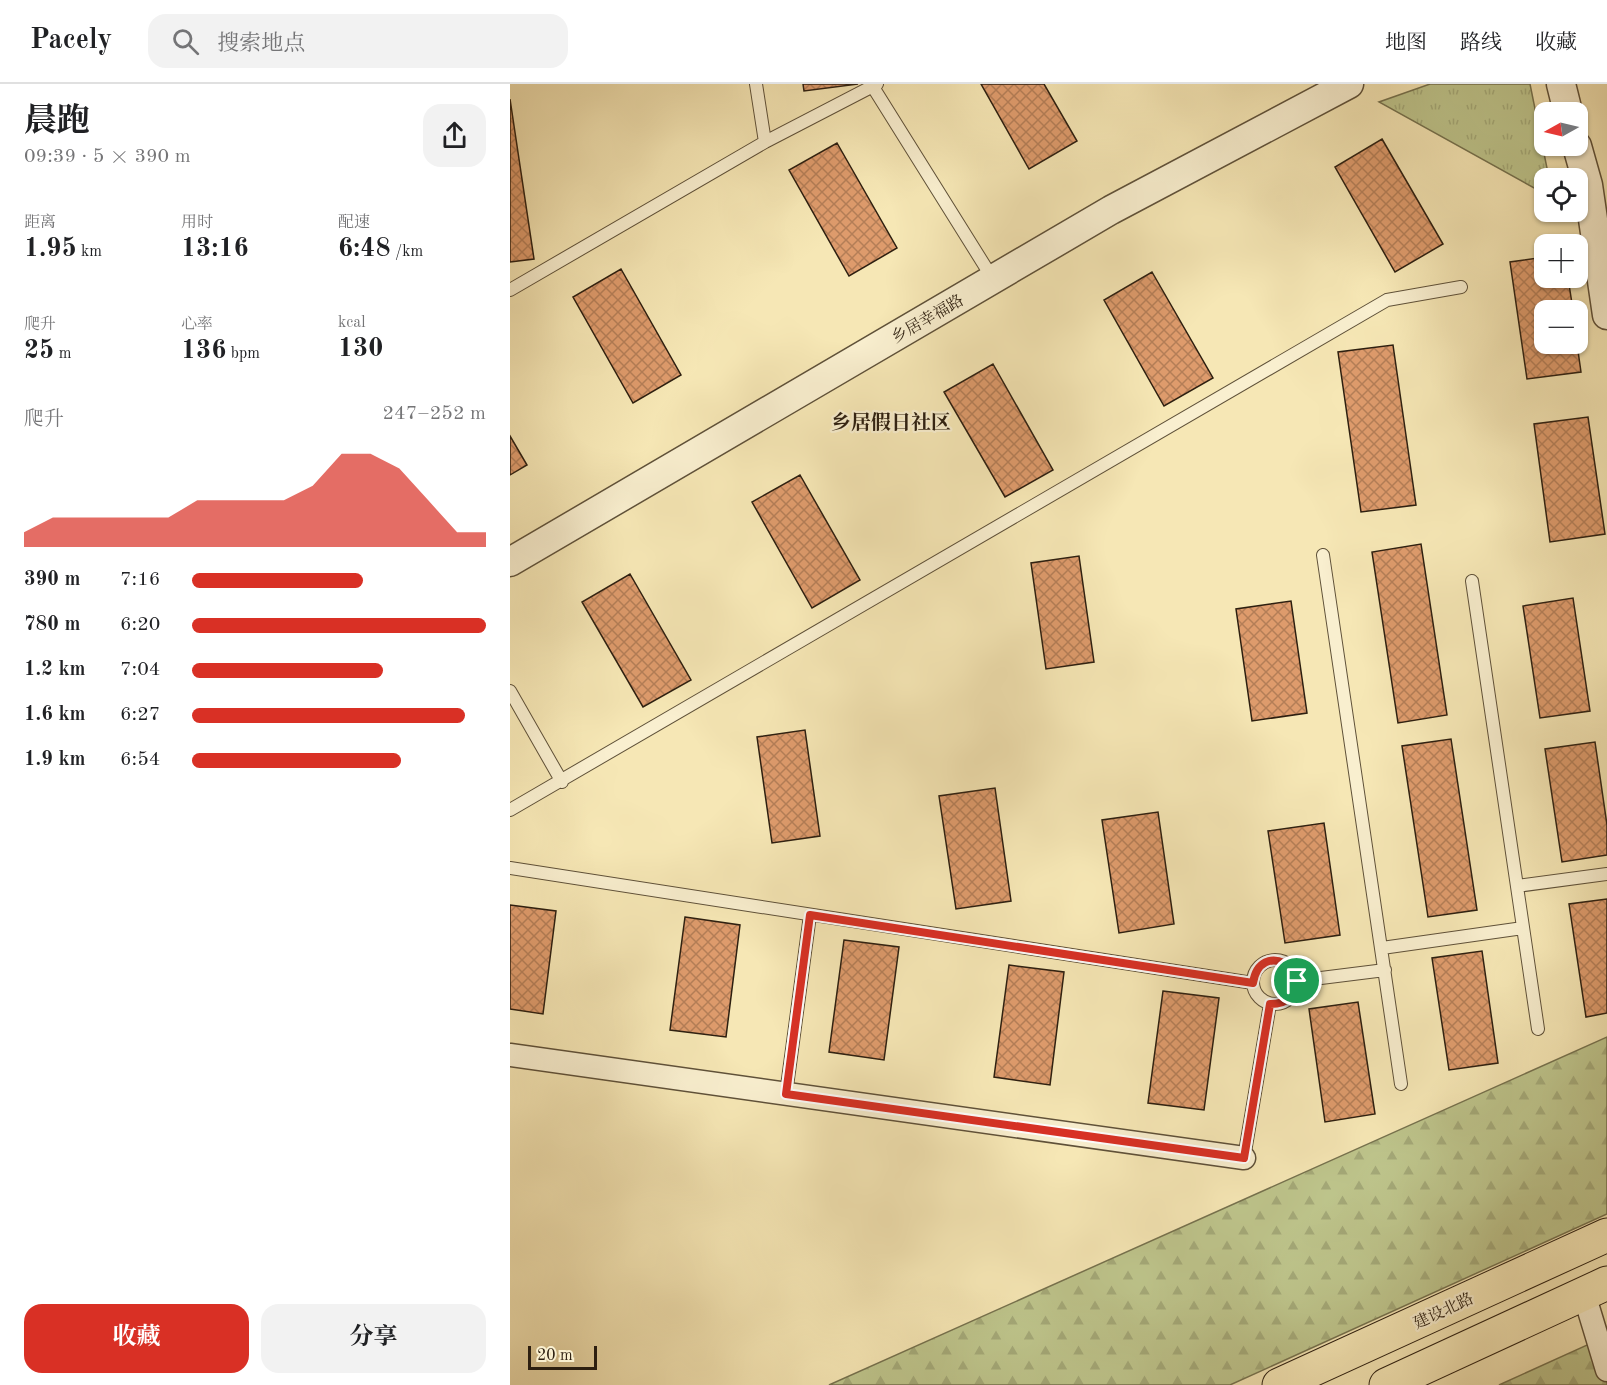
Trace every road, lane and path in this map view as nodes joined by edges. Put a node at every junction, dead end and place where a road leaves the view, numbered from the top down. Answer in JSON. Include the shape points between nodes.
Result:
{"nodes":[{"id":1,"x":756,"y":84,"type":"edge"},
{"id":2,"x":1349,"y":84,"type":"edge"},
{"id":3,"x":1561,"y":84,"type":"edge"},
{"id":4,"x":875,"y":85,"type":"edge"},
{"id":5,"x":1566,"y":102,"type":"edge"},
{"id":6,"x":765,"y":142,"type":"junction"},
{"id":7,"x":1580,"y":156,"type":"edge"},
{"id":8,"x":993,"y":279,"type":"junction"},
{"id":9,"x":1461,"y":287,"type":"dead end"},
{"id":10,"x":510,"y":290,"type":"edge"},
{"id":11,"x":1607,"y":315,"type":"edge"},
{"id":12,"x":1323,"y":555,"type":"dead end"},
{"id":13,"x":510,"y":562,"type":"edge"},
{"id":14,"x":1472,"y":580,"type":"dead end"},
{"id":15,"x":510,"y":691,"type":"edge"},
{"id":16,"x":562,"y":782,"type":"junction"},
{"id":17,"x":510,"y":810,"type":"edge"},
{"id":18,"x":510,"y":868,"type":"edge"},
{"id":19,"x":1607,"y":874,"type":"edge"},
{"id":20,"x":1517,"y":886,"type":"junction"},
{"id":21,"x":810,"y":915,"type":"junction"},
{"id":22,"x":1523,"y":928,"type":"junction"},
{"id":23,"x":1382,"y":948,"type":"junction"},
{"id":24,"x":1385,"y":970,"type":"junction"},
{"id":25,"x":1297,"y":981,"type":"junction"},
{"id":26,"x":1253,"y":983,"type":"junction"},
{"id":27,"x":1270,"y":1004,"type":"junction"},
{"id":28,"x":1538,"y":1029,"type":"dead end"},
{"id":29,"x":510,"y":1055,"type":"edge"},
{"id":30,"x":1401,"y":1084,"type":"dead end"},
{"id":31,"x":786,"y":1094,"type":"junction"},
{"id":32,"x":1244,"y":1158,"type":"joint"},
{"id":33,"x":1607,"y":1235,"type":"edge"},
{"id":34,"x":1595,"y":1289,"type":"edge"},
{"id":35,"x":1607,"y":1370,"type":"edge"},
{"id":36,"x":1280,"y":1385,"type":"edge"},
{"id":37,"x":1386,"y":1385,"type":"edge"}],
"edges":[{"from":1,"to":6,"type":"lane"},
{"from":2,"to":8,"type":"street","name":"乡居幸福路","via":[[1111,210]]},
{"from":3,"to":5,"type":"street"},
{"from":4,"to":6,"type":"lane"},
{"from":4,"to":8,"type":"lane"},
{"from":6,"to":10,"type":"lane"},
{"from":7,"to":11,"type":"street","via":[[1588,185]]},
{"from":8,"to":13,"type":"street","name":"乡居幸福路"},
{"from":9,"to":16,"type":"lane","via":[[1388,300]]},
{"from":12,"to":23,"type":"lane"},
{"from":14,"to":20,"type":"lane"},
{"from":15,"to":16,"type":"lane"},
{"from":16,"to":17,"type":"lane"},
{"from":18,"to":21,"type":"lane"},
{"from":19,"to":20,"type":"lane"},
{"from":20,"to":22,"type":"lane"},
{"from":21,"to":26,"type":"lane"},
{"from":21,"to":31,"type":"lane"},
{"from":22,"to":23,"type":"lane"},
{"from":22,"to":28,"type":"lane"},
{"from":23,"to":24,"type":"lane"},
{"from":24,"to":25,"type":"lane"},
{"from":24,"to":30,"type":"lane"},
{"from":25,"to":26,"type":"lane","via":[[1288,964],[1274,960],[1261,964]]},
{"from":25,"to":27,"type":"lane","via":[[1289,999]]},
{"from":26,"to":27,"type":"lane","via":[[1258,996]]},
{"from":27,"to":32,"type":"lane"},
{"from":29,"to":31,"type":"street"},
{"from":31,"to":32,"type":"street"},
{"from":33,"to":36,"type":"highway","name":"建设北路"},
{"from":34,"to":35,"type":"street"},
{"from":34,"to":37,"type":"highway"}]}
